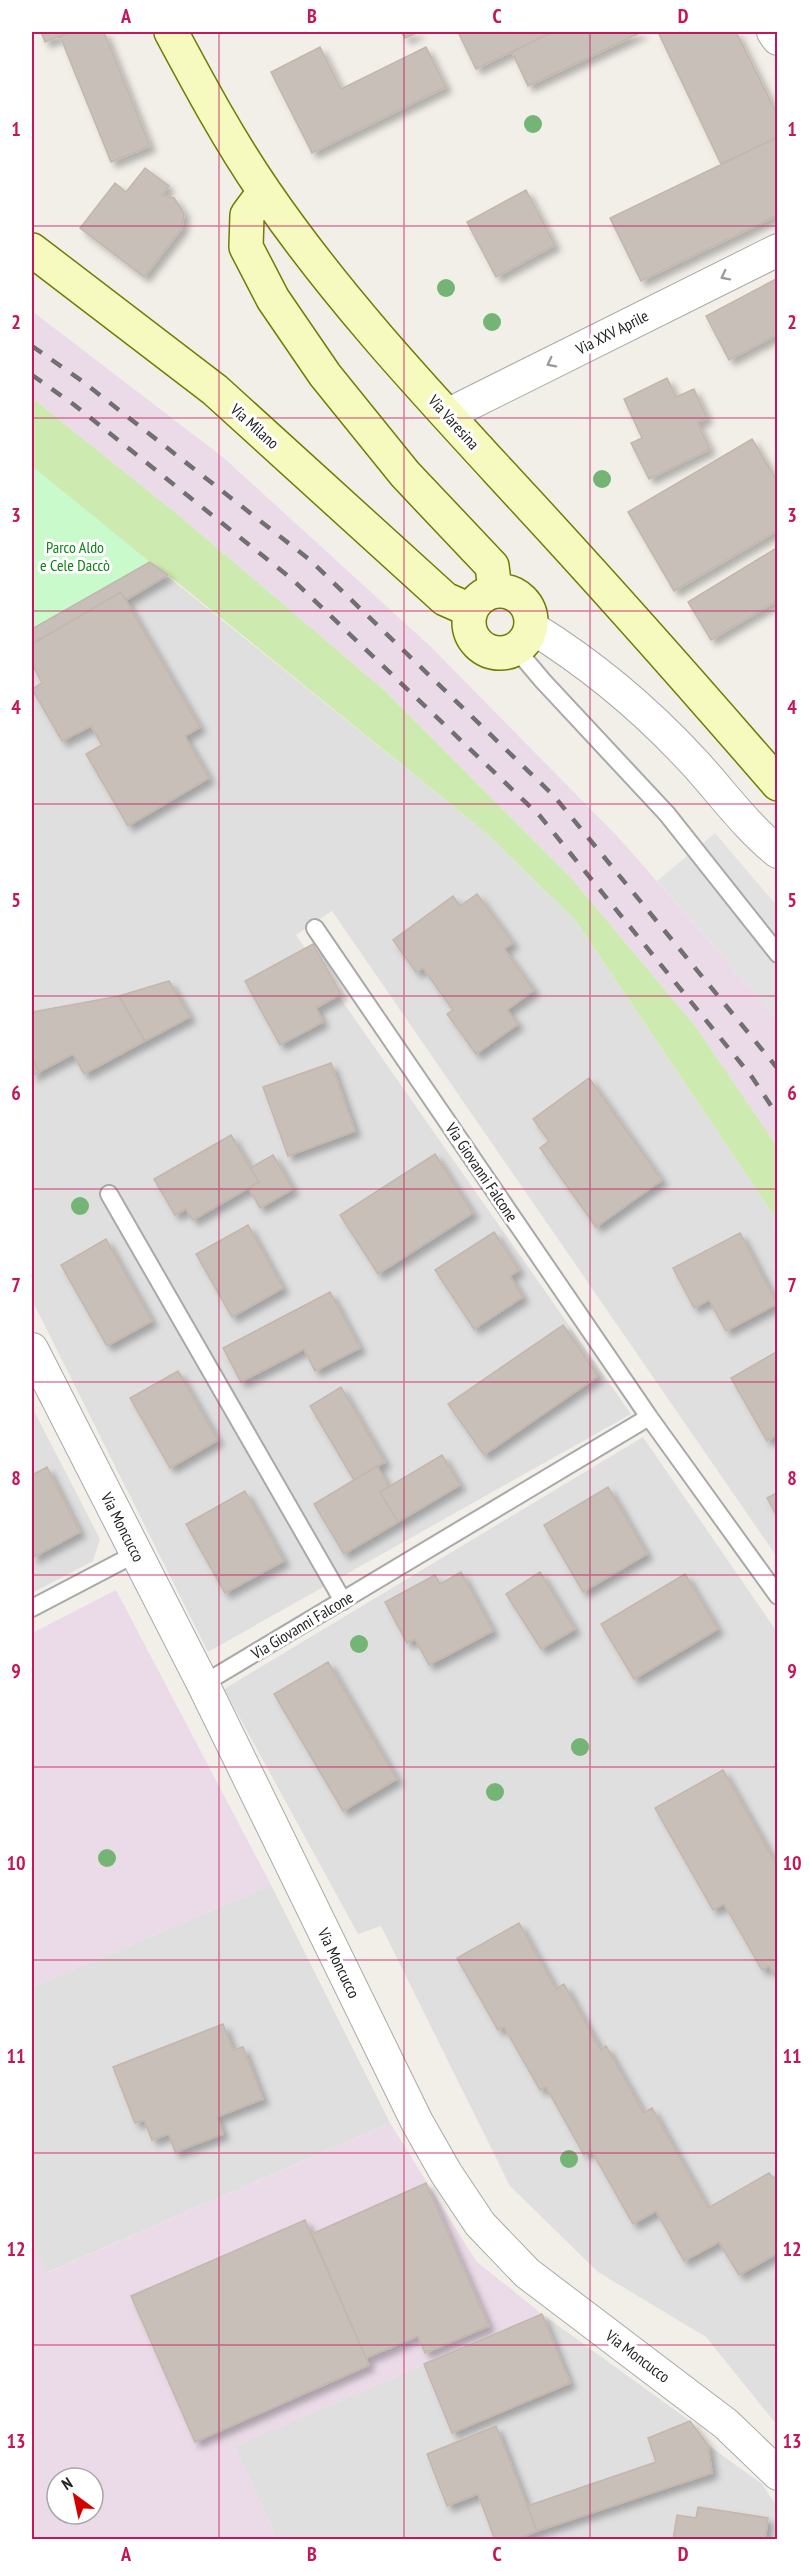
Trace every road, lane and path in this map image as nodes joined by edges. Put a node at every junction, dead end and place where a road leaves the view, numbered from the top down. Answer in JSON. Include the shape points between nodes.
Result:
{"nodes":[{"id":1,"x":171,"y":32,"type":"edge"},
{"id":2,"x":773,"y":32,"type":"edge"},
{"id":3,"x":777,"y":39,"type":"edge"},
{"id":4,"x":264,"y":192,"type":"junction"},
{"id":5,"x":32,"y":250,"type":"edge"},
{"id":6,"x":777,"y":250,"type":"edge"},
{"id":7,"x":447,"y":415,"type":"junction"},
{"id":8,"x":495,"y":590,"type":"junction"},
{"id":9,"x":470,"y":610,"type":"junction"},
{"id":10,"x":524,"y":638,"type":"junction"},
{"id":11,"x":777,"y":784,"type":"edge"},
{"id":12,"x":777,"y":852,"type":"edge"},
{"id":13,"x":315,"y":928,"type":"dead end"},
{"id":14,"x":777,"y":954,"type":"edge"},
{"id":15,"x":109,"y":1194,"type":"dead end"},
{"id":16,"x":32,"y":1349,"type":"edge"},
{"id":17,"x":649,"y":1417,"type":"junction"},
{"id":18,"x":137,"y":1553,"type":"junction"},
{"id":19,"x":777,"y":1596,"type":"edge"},
{"id":20,"x":343,"y":1600,"type":"junction"},
{"id":21,"x":32,"y":1608,"type":"edge"},
{"id":22,"x":203,"y":1684,"type":"junction"},
{"id":23,"x":777,"y":2474,"type":"edge"}],
"edges":[{"from":1,"to":4,"type":"street","name":"Via Varesina","via":[[218,120]]},
{"from":2,"to":3,"type":"street"},
{"from":4,"to":7,"type":"street","name":"Via Varesina","via":[[366,322]]},
{"from":4,"to":8,"type":"street","via":[[247,215],[246,248],[273,299],[325,375],[405,474],[492,566]]},
{"from":5,"to":9,"type":"street","name":"Via Milano","via":[[215,390],[446,599]]},
{"from":6,"to":7,"type":"street","name":"Via XXV Aprile","one_way":true},
{"from":7,"to":11,"type":"street","name":"Via Varesina","via":[[642,627]]},
{"from":8,"to":9,"type":"street","via":[[480,597]]},
{"from":8,"to":10,"type":"street","via":[[510,591],[530,612]]},
{"from":9,"to":10,"type":"street","via":[[468,626],[473,640],[486,651],[501,654]]},
{"from":10,"to":12,"type":"street","via":[[567,649],[627,695]]},
{"from":10,"to":14,"type":"lane"},
{"from":13,"to":17,"type":"lane","name":"Via Giovanni Falcone"},
{"from":15,"to":20,"type":"lane"},
{"from":16,"to":18,"type":"street","name":"Via Moncucco"},
{"from":17,"to":19,"type":"lane","name":"Via Giovanni Falcone"},
{"from":17,"to":20,"type":"lane","name":"Via Giovanni Falcone"},
{"from":18,"to":21,"type":"lane"},
{"from":18,"to":22,"type":"street","name":"Via Moncucco"},
{"from":20,"to":22,"type":"lane","name":"Via Giovanni Falcone"},
{"from":22,"to":23,"type":"street","name":"Via Moncucco","via":[[417,2122],[480,2224],[527,2273],[726,2424]]}]}
